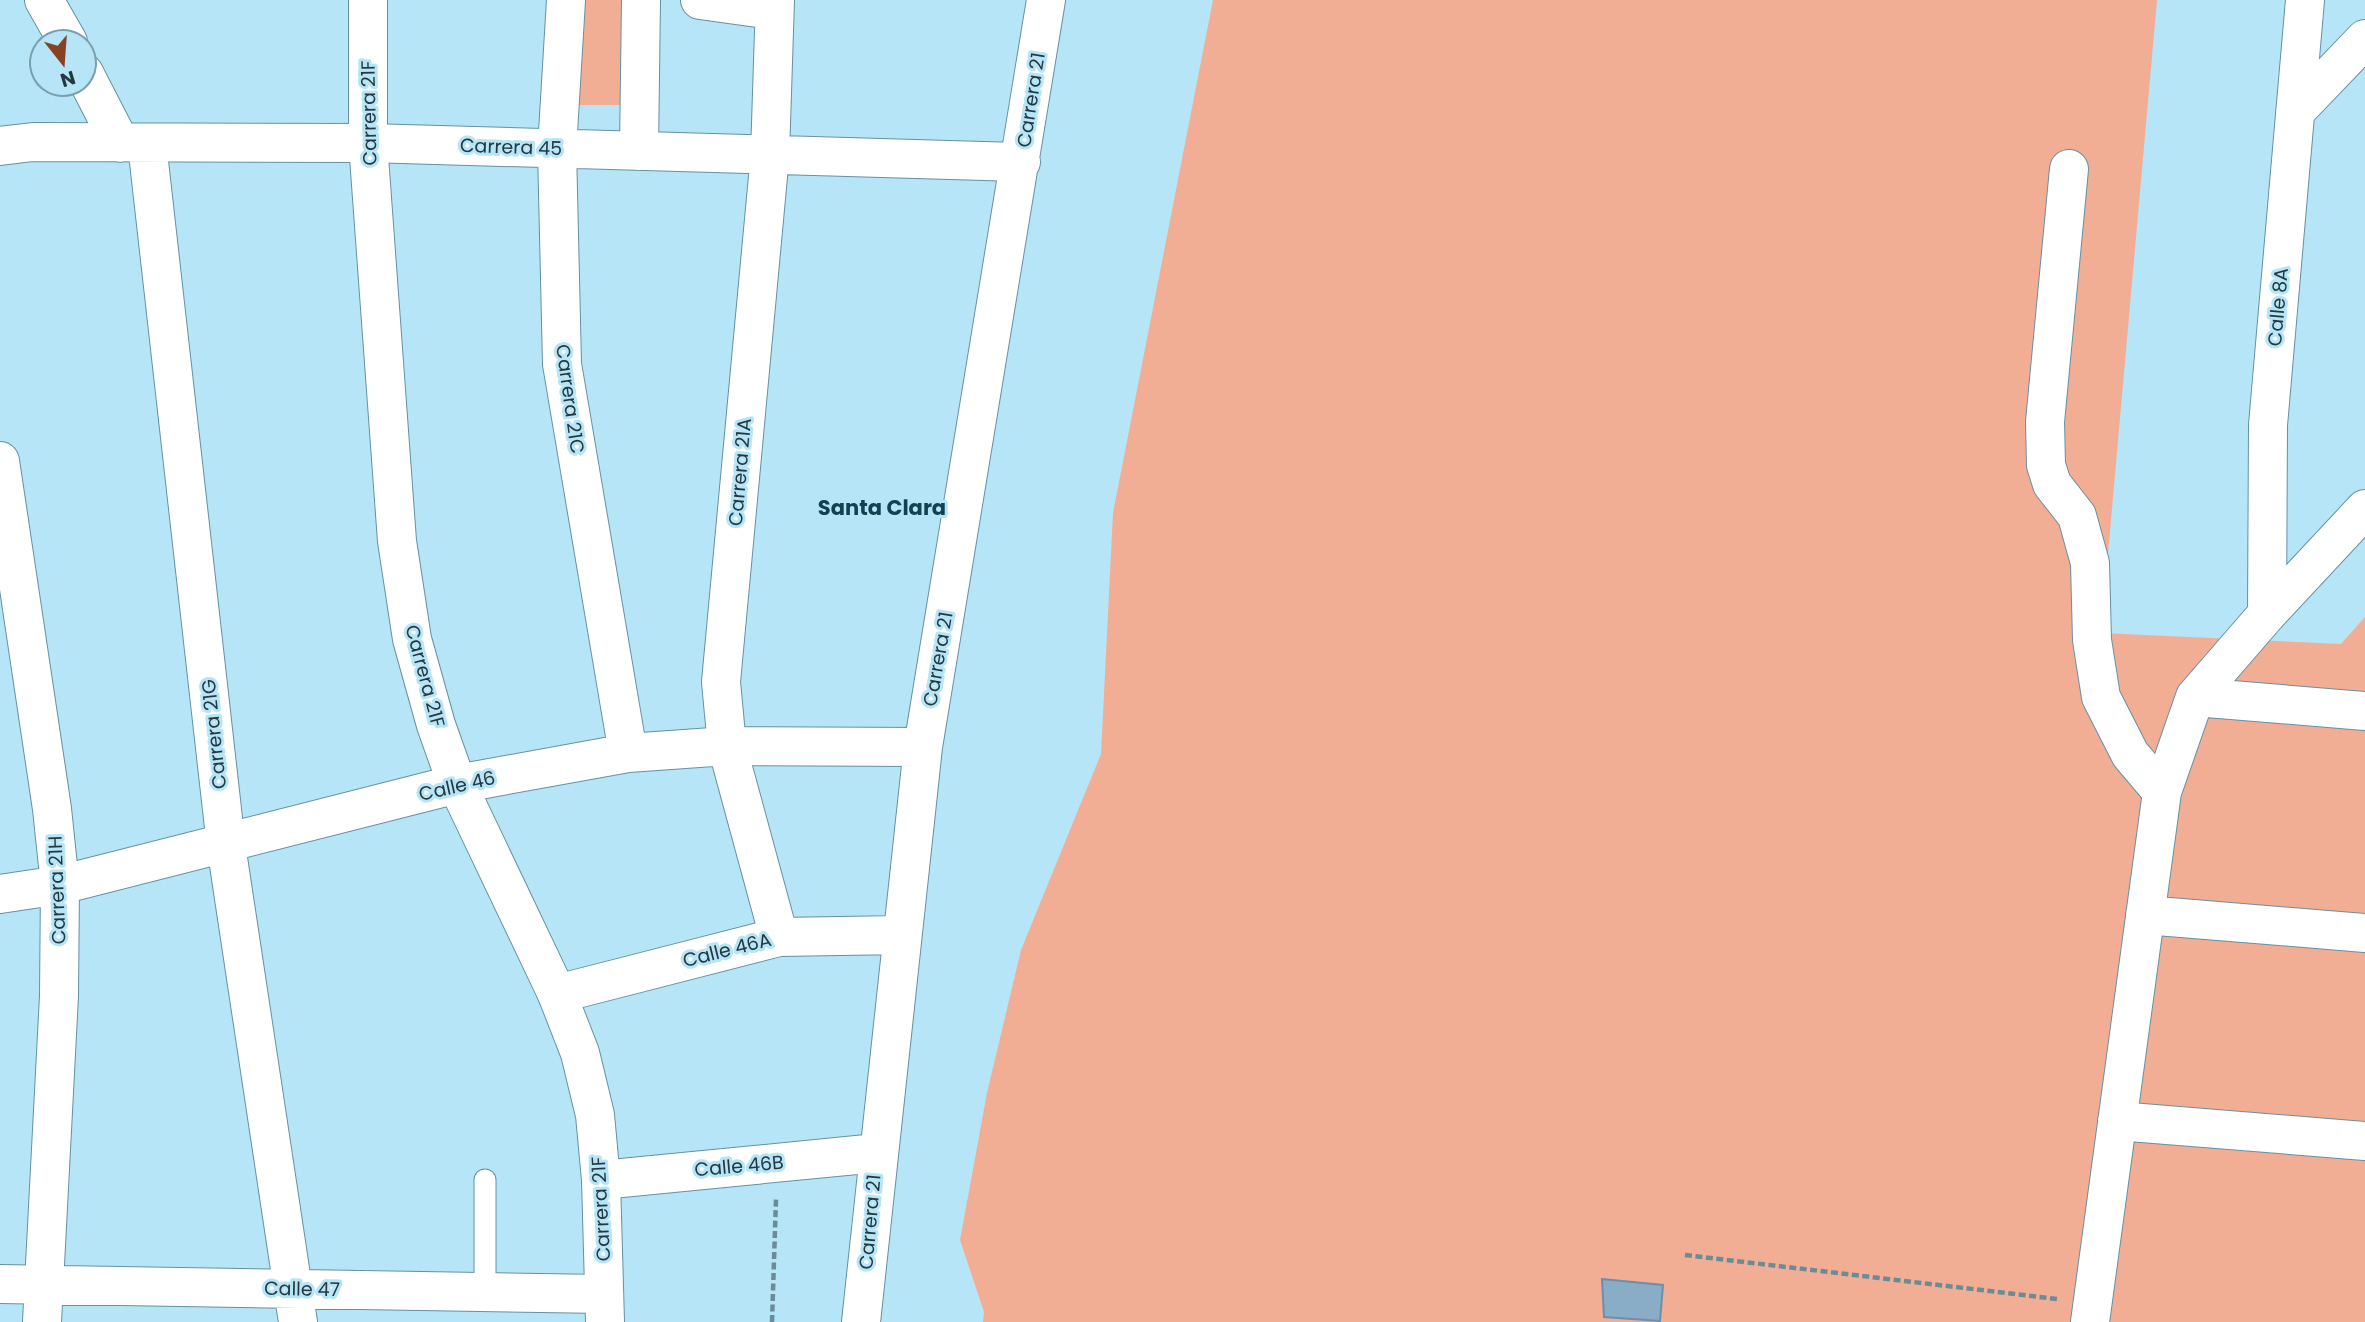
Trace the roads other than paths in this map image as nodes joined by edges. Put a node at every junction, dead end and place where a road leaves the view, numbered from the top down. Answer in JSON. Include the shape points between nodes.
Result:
{"nodes":[{"id":1,"x":44,"y":0,"type":"edge"},
{"id":2,"x":368,"y":0,"type":"edge"},
{"id":3,"x":566,"y":0,"type":"edge"},
{"id":4,"x":641,"y":0,"type":"edge"},
{"id":5,"x":700,"y":0,"type":"edge"},
{"id":6,"x":1046,"y":0,"type":"edge"},
{"id":7,"x":774,"y":5,"type":"edge"},
{"id":8,"x":2304,"y":6,"type":"edge"},
{"id":9,"x":60,"y":28,"type":"edge"},
{"id":10,"x":2361,"y":52,"type":"edge"},
{"id":11,"x":98,"y":93,"type":"edge"},
{"id":12,"x":2295,"y":112,"type":"junction"},
{"id":13,"x":134,"y":143,"type":"junction"},
{"id":14,"x":368,"y":143,"type":"junction"},
{"id":15,"x":0,"y":146,"type":"edge"},
{"id":16,"x":557,"y":149,"type":"junction"},
{"id":17,"x":639,"y":151,"type":"junction"},
{"id":18,"x":770,"y":155,"type":"junction"},
{"id":19,"x":1021,"y":162,"type":"junction"},
{"id":20,"x":2069,"y":169,"type":"dead end"},
{"id":21,"x":0,"y":461,"type":"edge"},
{"id":22,"x":2365,"y":509,"type":"edge"},
{"id":23,"x":2267,"y":614,"type":"junction"},
{"id":24,"x":2195,"y":697,"type":"junction"},
{"id":25,"x":2365,"y":711,"type":"edge"},
{"id":26,"x":727,"y":746,"type":"junction"},
{"id":27,"x":923,"y":747,"type":"junction"},
{"id":28,"x":628,"y":753,"type":"junction"},
{"id":29,"x":457,"y":784,"type":"junction"},
{"id":30,"x":2162,"y":792,"type":"junction"},
{"id":31,"x":226,"y":845,"type":"junction"},
{"id":32,"x":60,"y":885,"type":"junction"},
{"id":33,"x":0,"y":894,"type":"edge"},
{"id":34,"x":2145,"y":915,"type":"junction"},
{"id":35,"x":2365,"y":933,"type":"edge"},
{"id":36,"x":901,"y":935,"type":"junction"},
{"id":37,"x":779,"y":937,"type":"junction"},
{"id":38,"x":557,"y":994,"type":"junction"},
{"id":39,"x":2118,"y":1121,"type":"junction"},
{"id":40,"x":2365,"y":1141,"type":"edge"},
{"id":41,"x":877,"y":1153,"type":"junction"},
{"id":42,"x":485,"y":1180,"type":"dead end"},
{"id":43,"x":601,"y":1180,"type":"junction"},
{"id":44,"x":44,"y":1283,"type":"junction"},
{"id":45,"x":0,"y":1284,"type":"edge"},
{"id":46,"x":296,"y":1306,"type":"edge"},
{"id":47,"x":484,"y":1307,"type":"edge"},
{"id":48,"x":604,"y":1308,"type":"edge"},
{"id":49,"x":2091,"y":1312,"type":"edge"},
{"id":50,"x":42,"y":1322,"type":"edge"},
{"id":51,"x":861,"y":1322,"type":"edge"}],
"edges":[{"from":1,"to":9,"type":"street"},
{"from":2,"to":14,"type":"street","name":"Carrera 21F"},
{"from":3,"to":16,"type":"street","name":"Carrera 21C"},
{"from":4,"to":17,"type":"street"},
{"from":5,"to":7,"type":"street"},
{"from":6,"to":19,"type":"street","name":"Carrera 21"},
{"from":7,"to":18,"type":"street","name":"Carrera 21A"},
{"from":8,"to":10,"type":"street"},
{"from":8,"to":12,"type":"street","name":"Calle 8A"},
{"from":10,"to":12,"type":"street"},
{"from":11,"to":13,"type":"street"},
{"from":12,"to":23,"type":"street","name":"Calle 8A","via":[[2268,425]]},
{"from":13,"to":14,"type":"street","name":"Carrera 45"},
{"from":13,"to":15,"type":"street","name":"Carrera 45"},
{"from":13,"to":31,"type":"street","name":"Carrera 21G"},
{"from":14,"to":16,"type":"street","name":"Carrera 45"},
{"from":14,"to":29,"type":"street","name":"Carrera 21F","via":[[397,541],[412,639]]},
{"from":16,"to":17,"type":"street","name":"Carrera 45"},
{"from":16,"to":28,"type":"street","name":"Carrera 21C","via":[[562,364]]},
{"from":17,"to":18,"type":"street","name":"Carrera 45"},
{"from":18,"to":19,"type":"street","name":"Carrera 45"},
{"from":18,"to":26,"type":"street","name":"Carrera 21A","via":[[720,682]]},
{"from":19,"to":27,"type":"street","name":"Carrera 21"},
{"from":20,"to":30,"type":"street","via":[[2045,422],[2046,465],[2052,484],[2077,516],[2090,563],[2092,640],[2101,697],[2130,754]]},
{"from":21,"to":32,"type":"street","name":"Carrera 21H"},
{"from":22,"to":23,"type":"street"},
{"from":23,"to":24,"type":"street"},
{"from":24,"to":25,"type":"street"},
{"from":24,"to":30,"type":"street"},
{"from":26,"to":27,"type":"street","name":"Calle 46"},
{"from":26,"to":28,"type":"street","name":"Calle 46"},
{"from":26,"to":37,"type":"street","name":"Carrera 21A"},
{"from":27,"to":36,"type":"street","name":"Carrera 21"},
{"from":28,"to":29,"type":"street","name":"Calle 46"},
{"from":29,"to":31,"type":"street","name":"Calle 46"},
{"from":29,"to":38,"type":"street","name":"Carrera 21F"},
{"from":30,"to":34,"type":"street"},
{"from":31,"to":32,"type":"street","name":"Calle 46"},
{"from":31,"to":46,"type":"street","name":"Carrera 21G"},
{"from":32,"to":33,"type":"street","name":"Calle 46"},
{"from":32,"to":44,"type":"street","name":"Carrera 21H"},
{"from":34,"to":35,"type":"street"},
{"from":34,"to":39,"type":"street"},
{"from":36,"to":37,"type":"street","name":"Calle 46A"},
{"from":36,"to":41,"type":"street","name":"Carrera 21"},
{"from":37,"to":38,"type":"street","name":"Calle 46A"},
{"from":38,"to":43,"type":"street","name":"Carrera 21F","via":[[580,1053],[595,1115]]},
{"from":39,"to":40,"type":"street"},
{"from":39,"to":49,"type":"street"},
{"from":41,"to":43,"type":"street","name":"Calle 46B"},
{"from":41,"to":51,"type":"street","name":"Carrera 21"},
{"from":42,"to":47,"type":"lane"},
{"from":43,"to":48,"type":"street","name":"Carrera 21F"},
{"from":44,"to":45,"type":"street","name":"Calle 47"},
{"from":44,"to":46,"type":"street","name":"Calle 47"},
{"from":44,"to":50,"type":"street","name":"Carrera 21H"},
{"from":46,"to":47,"type":"street","name":"Calle 47"},
{"from":47,"to":48,"type":"street","name":"Calle 47"}]}
